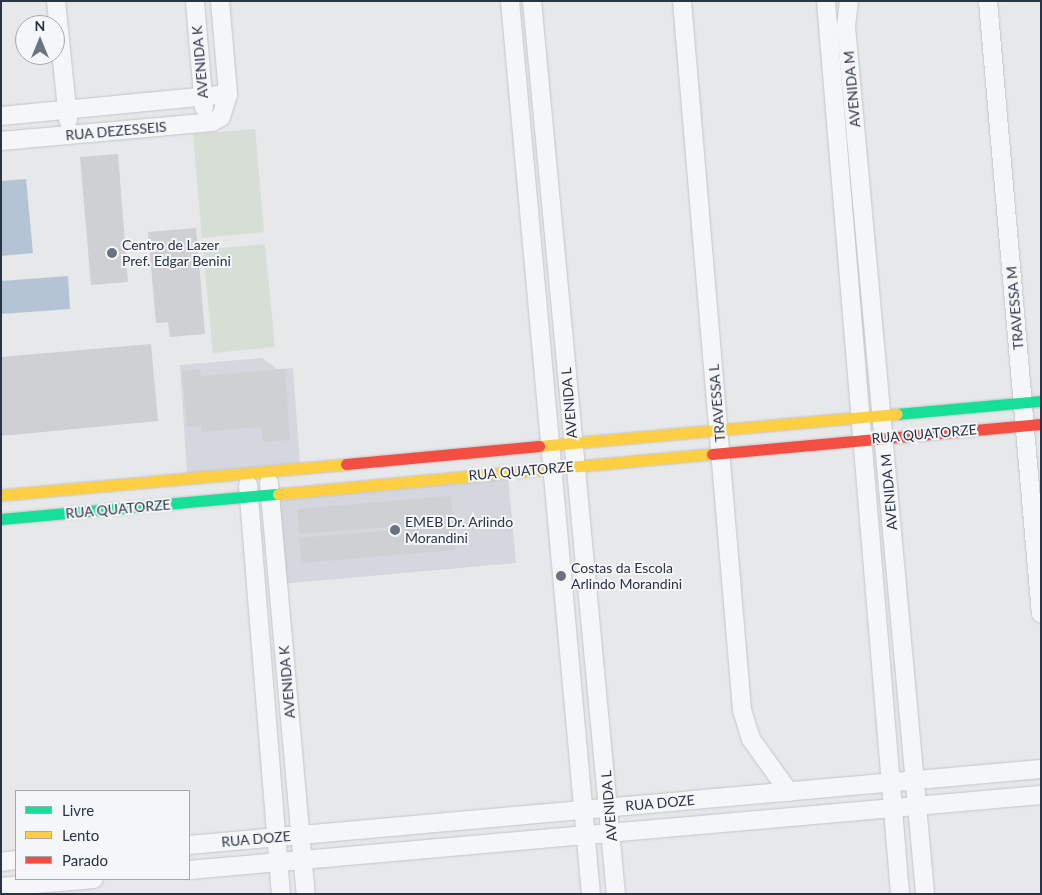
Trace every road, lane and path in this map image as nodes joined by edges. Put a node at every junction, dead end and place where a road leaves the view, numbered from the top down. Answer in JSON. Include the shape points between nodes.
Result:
{"nodes":[{"id":1,"x":56,"y":1,"type":"edge"},
{"id":2,"x":195,"y":1,"type":"edge"},
{"id":3,"x":220,"y":1,"type":"edge"},
{"id":4,"x":510,"y":1,"type":"edge"},
{"id":5,"x":532,"y":1,"type":"edge"},
{"id":6,"x":682,"y":1,"type":"edge"},
{"id":7,"x":988,"y":1,"type":"edge"},
{"id":8,"x":825,"y":2,"type":"edge"},
{"id":9,"x":847,"y":6,"type":"edge"},
{"id":10,"x":203,"y":97,"type":"junction"},
{"id":11,"x":227,"y":102,"type":"junction"},
{"id":12,"x":67,"y":110,"type":"junction"},
{"id":13,"x":1,"y":116,"type":"edge"},
{"id":14,"x":205,"y":122,"type":"junction"},
{"id":15,"x":69,"y":135,"type":"junction"},
{"id":16,"x":1,"y":141,"type":"edge"},
{"id":17,"x":546,"y":148,"type":"junction"},
{"id":18,"x":524,"y":152,"type":"junction"},
{"id":19,"x":1041,"y":401,"type":"edge"},
{"id":20,"x":1023,"y":402,"type":"junction"},
{"id":21,"x":882,"y":415,"type":"junction"},
{"id":22,"x":860,"y":417,"type":"junction"},
{"id":23,"x":1032,"y":424,"type":"edge"},
{"id":24,"x":720,"y":430,"type":"junction"},
{"id":25,"x":884,"y":438,"type":"junction"},
{"id":26,"x":862,"y":440,"type":"junction"},
{"id":27,"x":572,"y":443,"type":"junction"},
{"id":28,"x":550,"y":445,"type":"junction"},
{"id":29,"x":721,"y":452,"type":"junction"},
{"id":30,"x":574,"y":466,"type":"junction"},
{"id":31,"x":551,"y":468,"type":"junction"},
{"id":32,"x":268,"y":470,"type":"junction"},
{"id":33,"x":247,"y":472,"type":"junction"},
{"id":34,"x":270,"y":494,"type":"junction"},
{"id":35,"x":1,"y":495,"type":"edge"},
{"id":36,"x":249,"y":496,"type":"junction"},
{"id":37,"x":1,"y":519,"type":"edge"},
{"id":38,"x":1041,"y":614,"type":"edge"},
{"id":39,"x":1041,"y":769,"type":"edge"},
{"id":40,"x":915,"y":780,"type":"junction"},
{"id":41,"x":891,"y":783,"type":"junction"},
{"id":42,"x":790,"y":792,"type":"junction"},
{"id":43,"x":1041,"y":795,"type":"edge"},
{"id":44,"x":918,"y":805,"type":"junction"},
{"id":45,"x":609,"y":808,"type":"junction"},
{"id":46,"x":893,"y":808,"type":"junction"},
{"id":47,"x":584,"y":810,"type":"junction"},
{"id":48,"x":611,"y":832,"type":"junction"},
{"id":49,"x":300,"y":835,"type":"junction"},
{"id":50,"x":586,"y":835,"type":"junction"},
{"id":51,"x":276,"y":837,"type":"junction"},
{"id":52,"x":190,"y":845,"type":"edge"},
{"id":53,"x":15,"y":860,"type":"edge"},
{"id":54,"x":302,"y":860,"type":"junction"},
{"id":55,"x":1,"y":862,"type":"edge"},
{"id":56,"x":278,"y":862,"type":"junction"},
{"id":57,"x":190,"y":870,"type":"edge"},
{"id":58,"x":82,"y":880,"type":"edge"},
{"id":59,"x":1,"y":887,"type":"edge"},
{"id":60,"x":281,"y":894,"type":"edge"},
{"id":61,"x":306,"y":894,"type":"edge"},
{"id":62,"x":591,"y":894,"type":"edge"},
{"id":63,"x":616,"y":894,"type":"edge"},
{"id":64,"x":900,"y":894,"type":"edge"},
{"id":65,"x":925,"y":894,"type":"edge"}],
"edges":[{"from":1,"to":12,"type":"street"},
{"from":2,"to":10,"type":"street","name":"AVENIDA K"},
{"from":3,"to":11,"type":"street","name":"AVENIDA K"},
{"from":4,"to":18,"type":"street","name":"AVENIDA L"},
{"from":5,"to":17,"type":"street","name":"AVENIDA L"},
{"from":6,"to":24,"type":"street","name":"TRAVESSA L"},
{"from":7,"to":20,"type":"street","name":"TRAVESSA M"},
{"from":8,"to":9,"type":"street"},
{"from":8,"to":22,"type":"street","name":"AVENIDA M"},
{"from":9,"to":21,"type":"street","name":"AVENIDA M"},
{"from":10,"to":11,"type":"street","name":"RUA DEZESSEIS"},
{"from":10,"to":12,"type":"street","name":"RUA DEZESSEIS"},
{"from":10,"to":14,"type":"street","name":"AVENIDA K"},
{"from":11,"to":14,"type":"street","name":"RUA DEZESSEIS"},
{"from":12,"to":13,"type":"street","name":"RUA DEZESSEIS"},
{"from":12,"to":15,"type":"street"},
{"from":14,"to":15,"type":"street","name":"RUA DEZESSEIS"},
{"from":15,"to":16,"type":"street","name":"RUA DEZESSEIS"},
{"from":17,"to":18,"type":"street"},
{"from":17,"to":27,"type":"street","name":"AVENIDA L"},
{"from":18,"to":28,"type":"street","name":"AVENIDA L"},
{"from":19,"to":20,"type":"street","name":"RUA QUATORZE"},
{"from":20,"to":21,"type":"street","name":"RUA QUATORZE"},
{"from":20,"to":23,"type":"street","name":"TRAVESSA M"},
{"from":21,"to":22,"type":"street","name":"RUA QUATORZE"},
{"from":21,"to":25,"type":"street","name":"AVENIDA M"},
{"from":22,"to":24,"type":"street","name":"RUA QUATORZE"},
{"from":22,"to":26,"type":"street","name":"AVENIDA M"},
{"from":23,"to":25,"type":"street","name":"RUA QUATORZE"},
{"from":23,"to":38,"type":"street","name":"TRAVESSA M"},
{"from":24,"to":27,"type":"street","name":"RUA QUATORZE"},
{"from":24,"to":29,"type":"street","name":"TRAVESSA L"},
{"from":25,"to":26,"type":"street","name":"RUA QUATORZE"},
{"from":25,"to":40,"type":"street","name":"AVENIDA M"},
{"from":26,"to":29,"type":"street","name":"RUA QUATORZE"},
{"from":26,"to":41,"type":"street","name":"AVENIDA M"},
{"from":27,"to":28,"type":"street","name":"RUA QUATORZE"},
{"from":27,"to":30,"type":"street","name":"AVENIDA L"},
{"from":28,"to":31,"type":"street","name":"AVENIDA L"},
{"from":28,"to":32,"type":"street","name":"RUA QUATORZE"},
{"from":29,"to":30,"type":"street","name":"RUA QUATORZE"},
{"from":29,"to":42,"type":"street","name":"TRAVESSA L","via":[[744,724]]},
{"from":30,"to":31,"type":"street","name":"RUA QUATORZE"},
{"from":30,"to":45,"type":"street","name":"AVENIDA L"},
{"from":31,"to":34,"type":"street","name":"RUA QUATORZE"},
{"from":31,"to":47,"type":"street","name":"AVENIDA L"},
{"from":32,"to":33,"type":"street","name":"RUA QUATORZE"},
{"from":32,"to":34,"type":"street","name":"AVENIDA K"},
{"from":33,"to":35,"type":"street","name":"RUA QUATORZE"},
{"from":33,"to":36,"type":"street","name":"AVENIDA K"},
{"from":34,"to":36,"type":"street","name":"RUA QUATORZE"},
{"from":34,"to":49,"type":"street","name":"AVENIDA K"},
{"from":36,"to":37,"type":"street","name":"RUA QUATORZE"},
{"from":36,"to":51,"type":"street","name":"AVENIDA K"},
{"from":39,"to":40,"type":"street","name":"RUA DOZE"},
{"from":40,"to":41,"type":"street","name":"RUA DOZE"},
{"from":40,"to":44,"type":"street","name":"AVENIDA M"},
{"from":41,"to":42,"type":"street","name":"RUA DOZE"},
{"from":41,"to":46,"type":"street","name":"AVENIDA M"},
{"from":42,"to":45,"type":"street","name":"RUA DOZE"},
{"from":43,"to":44,"type":"street","name":"RUA DOZE"},
{"from":44,"to":46,"type":"street","name":"RUA DOZE"},
{"from":44,"to":65,"type":"street","name":"AVENIDA M"},
{"from":45,"to":47,"type":"street","name":"RUA DOZE"},
{"from":45,"to":48,"type":"street","name":"AVENIDA L"},
{"from":46,"to":48,"type":"street","name":"RUA DOZE"},
{"from":46,"to":64,"type":"street","name":"AVENIDA M"},
{"from":47,"to":49,"type":"street","name":"RUA DOZE"},
{"from":47,"to":50,"type":"street","name":"AVENIDA L"},
{"from":48,"to":50,"type":"street","name":"RUA DOZE"},
{"from":48,"to":63,"type":"street","name":"AVENIDA L"},
{"from":49,"to":51,"type":"street","name":"RUA DOZE"},
{"from":49,"to":54,"type":"street","name":"AVENIDA K"},
{"from":50,"to":54,"type":"street","name":"RUA DOZE"},
{"from":50,"to":62,"type":"street","name":"AVENIDA L"},
{"from":51,"to":52,"type":"street","name":"RUA DOZE"},
{"from":51,"to":56,"type":"street","name":"AVENIDA K"},
{"from":53,"to":55,"type":"street"},
{"from":54,"to":56,"type":"street","name":"RUA DOZE"},
{"from":54,"to":61,"type":"street","name":"AVENIDA K"},
{"from":56,"to":57,"type":"street","name":"RUA DOZE"},
{"from":56,"to":60,"type":"street","name":"AVENIDA K"},
{"from":58,"to":59,"type":"street"}]}
